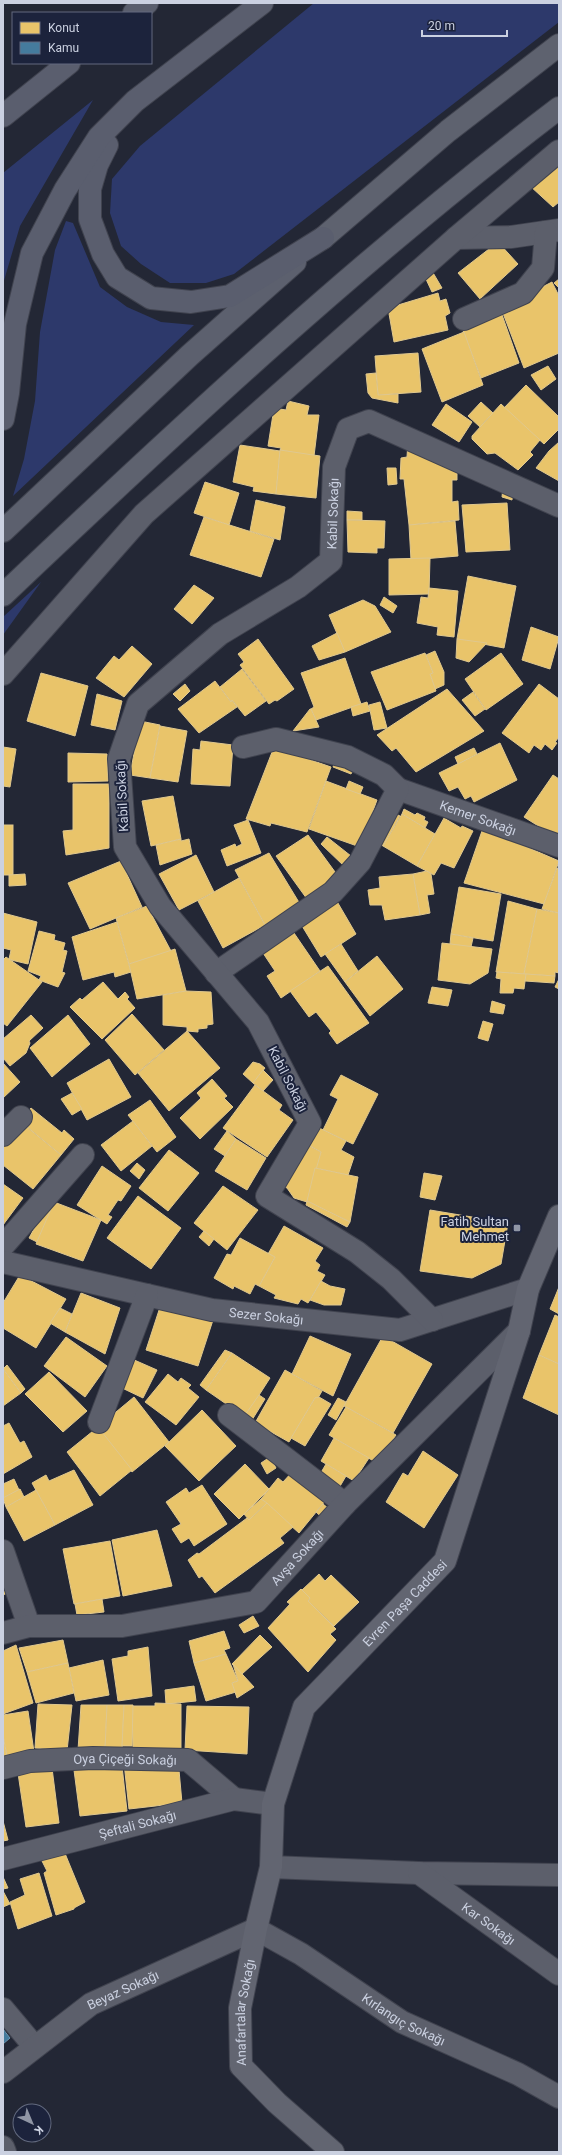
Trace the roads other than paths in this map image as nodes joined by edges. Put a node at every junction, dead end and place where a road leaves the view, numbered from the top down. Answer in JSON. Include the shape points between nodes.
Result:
{"nodes":[{"id":1,"x":147,"y":3,"type":"edge"},
{"id":2,"x":262,"y":3,"type":"edge"},
{"id":3,"x":135,"y":12,"type":"edge"},
{"id":4,"x":559,"y":45,"type":"edge"},
{"id":5,"x":68,"y":64,"type":"edge"},
{"id":6,"x":135,"y":101,"type":"junction"},
{"id":7,"x":559,"y":108,"type":"edge"},
{"id":8,"x":3,"y":116,"type":"edge"},
{"id":9,"x":559,"y":151,"type":"edge"},
{"id":10,"x":552,"y":231,"type":"edge"},
{"id":11,"x":323,"y":238,"type":"junction"},
{"id":12,"x":456,"y":238,"type":"junction"},
{"id":13,"x":464,"y":319,"type":"dead end"},
{"id":14,"x":3,"y":419,"type":"edge"},
{"id":15,"x":559,"y":506,"type":"edge"},
{"id":16,"x":3,"y":531,"type":"edge"},
{"id":17,"x":3,"y":595,"type":"edge"},
{"id":18,"x":3,"y":674,"type":"edge"},
{"id":19,"x":243,"y":747,"type":"dead end"},
{"id":20,"x":398,"y":789,"type":"junction"},
{"id":21,"x":559,"y":846,"type":"edge"},
{"id":22,"x":216,"y":972,"type":"junction"},
{"id":23,"x":21,"y":1117,"type":"dead end"},
{"id":24,"x":3,"y":1135,"type":"edge"},
{"id":25,"x":83,"y":1155,"type":"dead end"},
{"id":26,"x":559,"y":1216,"type":"edge"},
{"id":27,"x":3,"y":1246,"type":"edge"},
{"id":28,"x":3,"y":1262,"type":"edge"},
{"id":29,"x":528,"y":1289,"type":"junction"},
{"id":30,"x":148,"y":1295,"type":"junction"},
{"id":31,"x":432,"y":1320,"type":"junction"},
{"id":32,"x":519,"y":1331,"type":"junction"},
{"id":33,"x":230,"y":1415,"type":"dead end"},
{"id":34,"x":99,"y":1422,"type":"dead end"},
{"id":35,"x":345,"y":1504,"type":"junction"},
{"id":36,"x":3,"y":1551,"type":"edge"},
{"id":37,"x":29,"y":1626,"type":"junction"},
{"id":38,"x":3,"y":1633,"type":"edge"},
{"id":39,"x":3,"y":1768,"type":"edge"},
{"id":40,"x":234,"y":1799,"type":"junction"},
{"id":41,"x":273,"y":1804,"type":"junction"},
{"id":42,"x":3,"y":1859,"type":"edge"},
{"id":43,"x":271,"y":1867,"type":"junction"},
{"id":44,"x":419,"y":1873,"type":"junction"},
{"id":45,"x":559,"y":1875,"type":"edge"},
{"id":46,"x":256,"y":1929,"type":"junction"},
{"id":47,"x":559,"y":1974,"type":"edge"},
{"id":48,"x":3,"y":2009,"type":"edge"},
{"id":49,"x":34,"y":2046,"type":"junction"},
{"id":50,"x":3,"y":2072,"type":"edge"},
{"id":51,"x":559,"y":2097,"type":"edge"},
{"id":52,"x":3,"y":2147,"type":"edge"},
{"id":53,"x":5,"y":2152,"type":"edge"},
{"id":54,"x":333,"y":2152,"type":"edge"}],
"edges":[{"from":1,"to":3,"type":"highway"},
{"from":2,"to":6,"type":"highway"},
{"from":4,"to":11,"type":"main road","via":[[448,131]]},
{"from":5,"to":8,"type":"highway"},
{"from":6,"to":11,"type":"highway","via":[[111,135],[97,165],[90,190],[90,219],[103,254],[117,276],[151,298],[191,302],[230,296]]},
{"from":6,"to":14,"type":"highway","via":[[99,137],[65,190],[32,253],[15,324]]},
{"from":7,"to":17,"type":"main road","via":[[476,171],[274,343],[138,466]]},
{"from":9,"to":12,"type":"street"},
{"from":10,"to":12,"type":"street","via":[[511,237]]},
{"from":10,"to":13,"type":"street","via":[[542,268],[523,293]]},
{"from":11,"to":16,"type":"highway","via":[[184,360]]},
{"from":12,"to":18,"type":"street","via":[[144,514]]},
{"from":15,"to":22,"type":"street","name":"Kabil Sokağı","via":[[369,421],[348,429],[334,467],[331,561],[298,587],[220,634],[138,704],[119,758],[125,847],[160,906]]},
{"from":19,"to":20,"type":"street","via":[[276,739],[348,757],[384,775]]},
{"from":20,"to":21,"type":"street","name":"Kemer Sokağı"},
{"from":20,"to":22,"type":"street","via":[[360,862],[333,892]]},
{"from":22,"to":31,"type":"street","name":"Kabil Sokağı","via":[[258,1022],[310,1123],[267,1196],[357,1252],[391,1279]]},
{"from":23,"to":24,"type":"street"},
{"from":25,"to":27,"type":"street"},
{"from":26,"to":29,"type":"main road","name":"Evren Paşa Caddesi"},
{"from":28,"to":30,"type":"street","name":"Sezer Sokağı"},
{"from":29,"to":31,"type":"street","name":"Sezer Sokağı"},
{"from":29,"to":32,"type":"main road","name":"Evren Paşa Caddesi"},
{"from":30,"to":31,"type":"street","name":"Sezer Sokağı","via":[[212,1310],[400,1330]]},
{"from":30,"to":34,"type":"street"},
{"from":32,"to":35,"type":"street","name":"Avşa Sokağı"},
{"from":32,"to":41,"type":"main road","name":"Evren Paşa Caddesi","via":[[445,1561],[304,1707]]},
{"from":33,"to":35,"type":"street"},
{"from":35,"to":37,"type":"street","name":"Avşa Sokağı","via":[[256,1602],[122,1626]]},
{"from":36,"to":37,"type":"street"},
{"from":37,"to":38,"type":"street","name":"Avşa Sokağı"},
{"from":39,"to":40,"type":"street","name":"Oya Çiçeği Sokağı","via":[[30,1761],[93,1758],[188,1760]]},
{"from":40,"to":41,"type":"street","name":"Şeftali Sokağı"},
{"from":40,"to":42,"type":"street","name":"Şeftali Sokağı"},
{"from":41,"to":43,"type":"main road","name":"Evren Paşa Caddesi"},
{"from":43,"to":44,"type":"street"},
{"from":43,"to":46,"type":"main road","name":"Evren Paşa Caddesi"},
{"from":44,"to":45,"type":"street"},
{"from":44,"to":47,"type":"street","name":"Kar Sokağı"},
{"from":46,"to":49,"type":"street","name":"Beyaz Sokağı","via":[[91,2004]]},
{"from":46,"to":51,"type":"street","name":"Kırlangıç Sokağı","via":[[301,1954],[402,2022],[518,2074]]},
{"from":46,"to":54,"type":"main road","name":"Anafartalar Sokağı","via":[[240,2008],[241,2066],[277,2103]]},
{"from":48,"to":49,"type":"street"},
{"from":49,"to":50,"type":"street","name":"Beyaz Sokağı"},
{"from":52,"to":53,"type":"street"}]}
